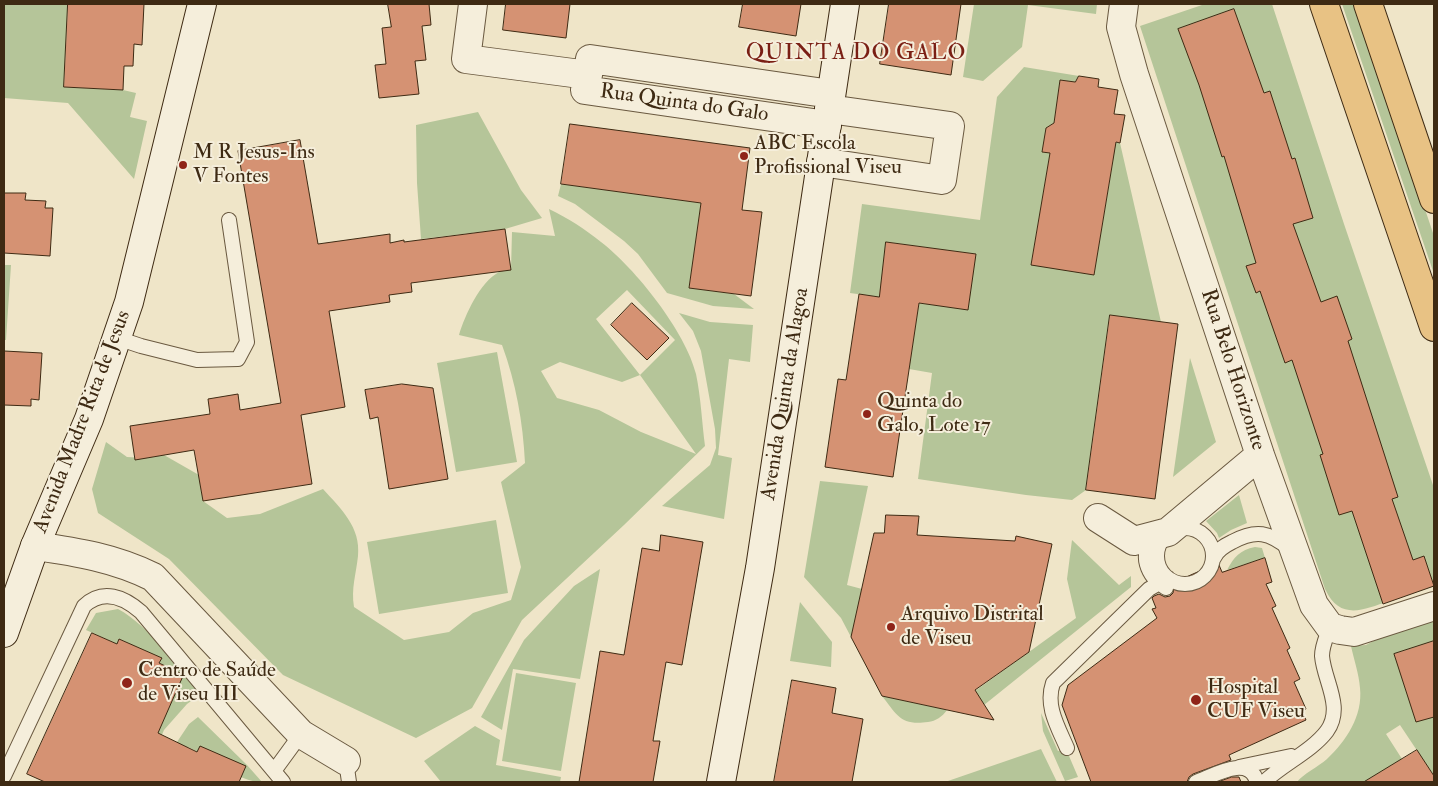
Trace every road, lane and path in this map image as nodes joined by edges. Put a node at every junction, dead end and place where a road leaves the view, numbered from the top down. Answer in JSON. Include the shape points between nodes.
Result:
{"nodes":[{"id":1,"x":202,"y":4,"type":"edge"},
{"id":2,"x":473,"y":4,"type":"edge"},
{"id":3,"x":845,"y":4,"type":"edge"},
{"id":4,"x":1124,"y":4,"type":"edge"},
{"id":5,"x":1324,"y":4,"type":"edge"},
{"id":6,"x":1368,"y":4,"type":"edge"},
{"id":7,"x":829,"y":109,"type":"junction"},
{"id":8,"x":821,"y":162,"type":"junction"},
{"id":9,"x":1434,"y":199,"type":"edge"},
{"id":10,"x":230,"y":220,"type":"dead end"},
{"id":11,"x":1434,"y":327,"type":"edge"},
{"id":12,"x":117,"y":338,"type":"junction"},
{"id":13,"x":1260,"y":455,"type":"junction"},
{"id":14,"x":1098,"y":518,"type":"dead end"},
{"id":15,"x":1166,"y":532,"type":"junction"},
{"id":16,"x":35,"y":546,"type":"junction"},
{"id":17,"x":1295,"y":553,"type":"junction"},
{"id":18,"x":1214,"y":558,"type":"junction"},
{"id":19,"x":1163,"y":581,"type":"junction"},
{"id":20,"x":1434,"y":606,"type":"edge"},
{"id":21,"x":1330,"y":626,"type":"junction"},
{"id":22,"x":4,"y":633,"type":"edge"},
{"id":23,"x":301,"y":734,"type":"junction"},
{"id":24,"x":1067,"y":748,"type":"dead end"},
{"id":25,"x":1302,"y":753,"type":"junction"},
{"id":26,"x":1237,"y":767,"type":"junction"},
{"id":27,"x":348,"y":771,"type":"edge"},
{"id":28,"x":4,"y":776,"type":"edge"},
{"id":29,"x":279,"y":777,"type":"edge"},
{"id":30,"x":721,"y":782,"type":"edge"},
{"id":31,"x":1196,"y":782,"type":"edge"},
{"id":32,"x":1257,"y":782,"type":"edge"},
{"id":33,"x":1264,"y":782,"type":"edge"}],
"edges":[{"from":1,"to":12,"type":"street","name":"Avenida Madre Rita de Jesus","via":[[129,302]]},
{"from":2,"to":7,"type":"street","name":"Rua Quinta do Galo","via":[[466,59],[588,75],[585,90]]},
{"from":3,"to":7,"type":"street","name":"Avenida Quinta da Alagoa"},
{"from":4,"to":13,"type":"street","name":"Rua Belo Horizonte","via":[[1121,27],[1134,74]]},
{"from":5,"to":11,"type":"main road"},
{"from":6,"to":9,"type":"main road"},
{"from":7,"to":8,"type":"street","name":"Avenida Quinta da Alagoa"},
{"from":7,"to":8,"type":"street","via":[[950,126],[942,180]]},
{"from":8,"to":30,"type":"street","name":"Avenida Quinta da Alagoa","via":[[760,568]]},
{"from":10,"to":12,"type":"lane","via":[[247,342],[238,359],[197,360]]},
{"from":12,"to":16,"type":"street","name":"Avenida Madre Rita de Jesus"},
{"from":13,"to":15,"type":"street"},
{"from":13,"to":17,"type":"street","name":"Rua Belo Horizonte"},
{"from":14,"to":15,"type":"street","via":[[1134,540]]},
{"from":15,"to":18,"type":"lane","via":[[1178,528],[1195,529],[1209,540]]},
{"from":15,"to":19,"type":"lane","via":[[1157,558]]},
{"from":16,"to":22,"type":"street","name":"Avenida Madre Rita de Jesus"},
{"from":16,"to":23,"type":"street","via":[[86,554],[132,567],[153,578]]},
{"from":17,"to":18,"type":"lane","via":[[1271,536],[1250,534],[1227,545]]},
{"from":17,"to":21,"type":"street","name":"Rua Belo Horizonte","via":[[1314,605]]},
{"from":18,"to":19,"type":"lane","via":[[1207,574],[1200,580],[1190,584]]},
{"from":19,"to":24,"type":"lane","via":[[1149,589],[1053,683],[1050,702]]},
{"from":20,"to":21,"type":"street","via":[[1354,632]]},
{"from":21,"to":25,"type":"lane","via":[[1322,657],[1334,700],[1333,715],[1328,730]]},
{"from":23,"to":27,"type":"street"},
{"from":23,"to":29,"type":"lane"},
{"from":25,"to":26,"type":"lane"},
{"from":25,"to":33,"type":"lane"},
{"from":26,"to":31,"type":"lane"},
{"from":26,"to":32,"type":"lane","via":[[1248,769]]},
{"from":28,"to":29,"type":"lane","via":[[84,606],[94,598],[109,595],[126,600],[141,612]]}]}
